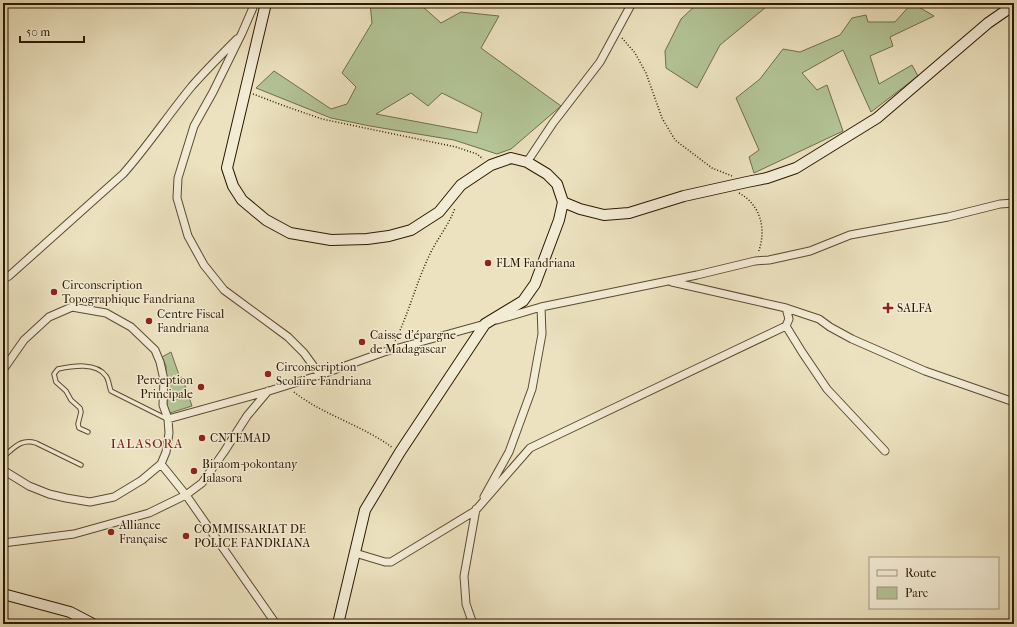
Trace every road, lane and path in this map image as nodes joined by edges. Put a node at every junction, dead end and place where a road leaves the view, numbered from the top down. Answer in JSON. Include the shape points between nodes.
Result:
{"nodes":[{"id":1,"x":255,"y":3,"type":"edge"},
{"id":2,"x":266,"y":3,"type":"edge"},
{"id":3,"x":632,"y":3,"type":"edge"},
{"id":4,"x":1014,"y":5,"type":"edge"},
{"id":5,"x":616,"y":32,"type":"junction"},
{"id":6,"x":242,"y":33,"type":"junction"},
{"id":7,"x":244,"y":90,"type":"junction"},
{"id":8,"x":527,"y":162,"type":"junction"},
{"id":9,"x":491,"y":165,"type":"junction"},
{"id":10,"x":733,"y":176,"type":"dead end"},
{"id":11,"x":726,"y":186,"type":"junction"},
{"id":12,"x":563,"y":202,"type":"junction"},
{"id":13,"x":1014,"y":203,"type":"edge"},
{"id":14,"x":456,"y":204,"type":"dead end"},
{"id":15,"x":755,"y":261,"type":"junction"},
{"id":16,"x":3,"y":279,"type":"edge"},
{"id":17,"x":668,"y":281,"type":"junction"},
{"id":18,"x":541,"y":307,"type":"junction"},
{"id":19,"x":786,"y":308,"type":"junction"},
{"id":20,"x":485,"y":324,"type":"junction"},
{"id":21,"x":786,"y":326,"type":"junction"},
{"id":22,"x":384,"y":352,"type":"junction"},
{"id":23,"x":3,"y":370,"type":"edge"},
{"id":24,"x":320,"y":375,"type":"junction"},
{"id":25,"x":287,"y":386,"type":"junction"},
{"id":26,"x":268,"y":391,"type":"junction"},
{"id":27,"x":1014,"y":402,"type":"edge"},
{"id":28,"x":168,"y":419,"type":"junction"},
{"id":29,"x":88,"y":432,"type":"dead end"},
{"id":30,"x":885,"y":451,"type":"dead end"},
{"id":31,"x":400,"y":452,"type":"junction"},
{"id":32,"x":3,"y":457,"type":"edge"},
{"id":33,"x":161,"y":464,"type":"junction"},
{"id":34,"x":81,"y":465,"type":"dead end"},
{"id":35,"x":3,"y":470,"type":"edge"},
{"id":36,"x":186,"y":495,"type":"junction"},
{"id":37,"x":475,"y":511,"type":"junction"},
{"id":38,"x":3,"y":544,"type":"edge"},
{"id":39,"x":355,"y":553,"type":"junction"},
{"id":40,"x":3,"y":594,"type":"edge"},
{"id":41,"x":93,"y":624,"type":"edge"},
{"id":42,"x":276,"y":624,"type":"edge"},
{"id":43,"x":338,"y":624,"type":"edge"},
{"id":44,"x":473,"y":624,"type":"edge"}],
"edges":[{"from":1,"to":6,"type":"street"},
{"from":2,"to":7,"type":"main road"},
{"from":3,"to":5,"type":"street"},
{"from":4,"to":11,"type":"main road","via":[[877,118],[796,168],[767,178]]},
{"from":5,"to":8,"type":"street","via":[[600,62]]},
{"from":5,"to":10,"type":"path","via":[[635,53],[646,73],[662,118],[675,140],[712,168]]},
{"from":6,"to":16,"type":"street","via":[[193,85],[123,174]]},
{"from":6,"to":24,"type":"street","via":[[194,126],[178,178],[177,198],[188,236],[204,266],[224,290],[288,337]]},
{"from":7,"to":9,"type":"path","via":[[322,119],[456,146],[477,154]]},
{"from":7,"to":9,"type":"main road","via":[[227,168],[233,186],[242,200],[266,220],[290,233],[331,240],[367,239],[411,230],[439,212],[460,185]]},
{"from":8,"to":9,"type":"main road","via":[[511,158]]},
{"from":8,"to":12,"type":"main road","via":[[547,174],[557,184]]},
{"from":11,"to":12,"type":"main road","via":[[628,214],[604,215]]},
{"from":11,"to":15,"type":"path","via":[[744,196],[755,207],[762,220],[761,244]]},
{"from":12,"to":20,"type":"main road","via":[[559,220],[535,284],[523,301]]},
{"from":13,"to":15,"type":"street","via":[[850,235],[810,251]]},
{"from":14,"to":22,"type":"path","via":[[430,254],[405,322],[394,344]]},
{"from":15,"to":17,"type":"street"},
{"from":17,"to":18,"type":"street"},
{"from":17,"to":19,"type":"street"},
{"from":18,"to":20,"type":"street"},
{"from":18,"to":37,"type":"street","via":[[542,334],[532,389],[509,452]]},
{"from":19,"to":21,"type":"street","via":[[789,319]]},
{"from":19,"to":27,"type":"street","via":[[819,319],[852,339],[925,371]]},
{"from":20,"to":22,"type":"street"},
{"from":20,"to":31,"type":"main road"},
{"from":21,"to":30,"type":"street","via":[[827,389]]},
{"from":21,"to":37,"type":"street","via":[[530,448]]},
{"from":22,"to":24,"type":"street"},
{"from":23,"to":28,"type":"street","via":[[24,340],[48,316],[72,307],[106,313],[132,327],[155,350],[164,380],[163,405]]},
{"from":24,"to":25,"type":"street"},
{"from":25,"to":26,"type":"street"},
{"from":25,"to":31,"type":"path","via":[[307,402],[378,436]]},
{"from":26,"to":28,"type":"street"},
{"from":26,"to":36,"type":"street","via":[[247,416],[202,483]]},
{"from":28,"to":29,"type":"lane","via":[[111,391],[108,377],[103,372],[87,366],[58,369],[54,374],[56,382],[80,408],[79,428]]},
{"from":28,"to":33,"type":"street","via":[[166,452]]},
{"from":31,"to":39,"type":"main road","via":[[365,510]]},
{"from":32,"to":34,"type":"lane","via":[[21,442],[28,441]]},
{"from":33,"to":35,"type":"street","via":[[142,480],[114,497],[90,502],[49,494],[29,486]]},
{"from":33,"to":36,"type":"street"},
{"from":36,"to":38,"type":"street","via":[[149,513],[74,534]]},
{"from":36,"to":42,"type":"street"},
{"from":37,"to":39,"type":"street","via":[[391,562]]},
{"from":37,"to":44,"type":"street","via":[[464,576],[466,604]]},
{"from":39,"to":43,"type":"main road"},
{"from":40,"to":41,"type":"main road","via":[[70,612]]}]}
